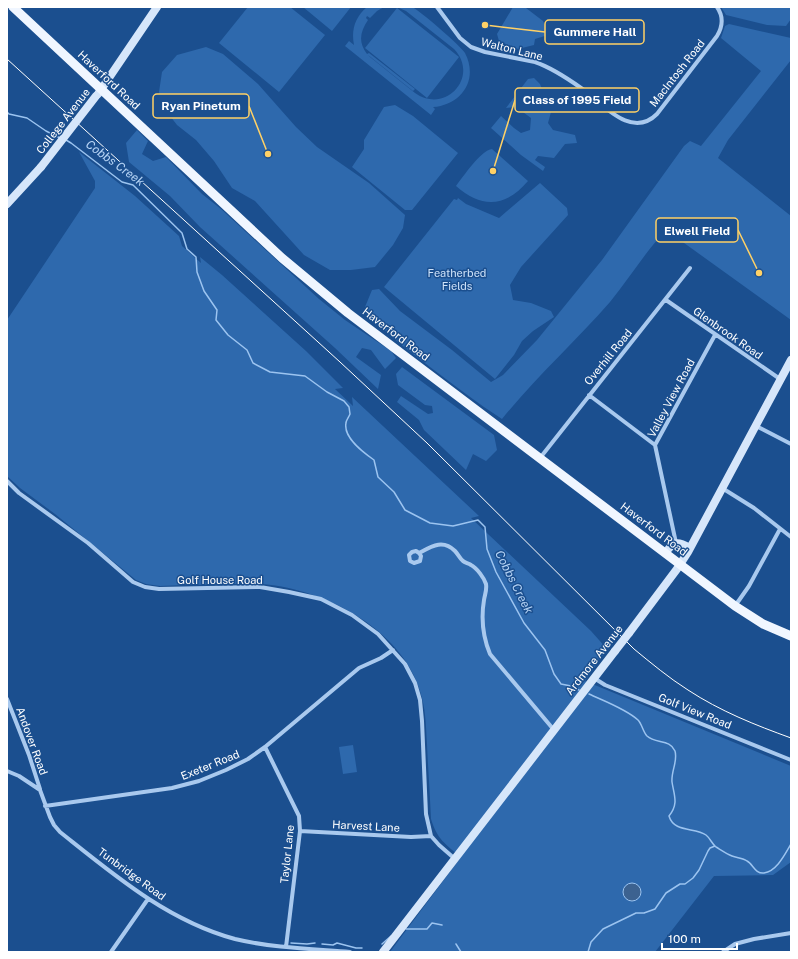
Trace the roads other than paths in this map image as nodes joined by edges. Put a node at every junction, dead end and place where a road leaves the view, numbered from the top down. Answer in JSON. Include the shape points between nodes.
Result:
{"nodes":[{"id":1,"x":157,"y":7,"type":"edge"},
{"id":2,"x":437,"y":7,"type":"edge"},
{"id":3,"x":717,"y":7,"type":"edge"},
{"id":4,"x":16,"y":8,"type":"edge"},
{"id":5,"x":98,"y":93,"type":"junction"},
{"id":6,"x":633,"y":123,"type":"joint"},
{"id":7,"x":7,"y":204,"type":"edge"},
{"id":8,"x":690,"y":268,"type":"dead end"},
{"id":9,"x":666,"y":300,"type":"junction"},
{"id":10,"x":715,"y":335,"type":"junction"},
{"id":11,"x":791,"y":360,"type":"edge"},
{"id":12,"x":780,"y":380,"type":"junction"},
{"id":13,"x":589,"y":395,"type":"junction"},
{"id":14,"x":755,"y":425,"type":"junction"},
{"id":15,"x":791,"y":444,"type":"edge"},
{"id":16,"x":655,"y":445,"type":"junction"},
{"id":17,"x":540,"y":458,"type":"junction"},
{"id":18,"x":7,"y":481,"type":"edge"},
{"id":19,"x":722,"y":488,"type":"junction"},
{"id":20,"x":780,"y":529,"type":"junction"},
{"id":21,"x":791,"y":537,"type":"edge"},
{"id":22,"x":676,"y":543,"type":"junction"},
{"id":23,"x":690,"y":548,"type":"junction"},
{"id":24,"x":666,"y":552,"type":"junction"},
{"id":25,"x":419,"y":553,"type":"dead end"},
{"id":26,"x":681,"y":564,"type":"junction"},
{"id":27,"x":735,"y":606,"type":"junction"},
{"id":28,"x":791,"y":636,"type":"edge"},
{"id":29,"x":393,"y":650,"type":"junction"},
{"id":30,"x":594,"y":678,"type":"junction"},
{"id":31,"x":7,"y":699,"type":"edge"},
{"id":32,"x":554,"y":730,"type":"junction"},
{"id":33,"x":264,"y":747,"type":"junction"},
{"id":34,"x":791,"y":760,"type":"edge"},
{"id":35,"x":7,"y":771,"type":"edge"},
{"id":36,"x":40,"y":790,"type":"junction"},
{"id":37,"x":45,"y":806,"type":"junction"},
{"id":38,"x":300,"y":831,"type":"junction"},
{"id":39,"x":431,"y":836,"type":"junction"},
{"id":40,"x":455,"y":859,"type":"junction"},
{"id":41,"x":148,"y":899,"type":"junction"},
{"id":42,"x":791,"y":934,"type":"edge"},
{"id":43,"x":286,"y":947,"type":"junction"},
{"id":44,"x":111,"y":952,"type":"edge"},
{"id":45,"x":350,"y":952,"type":"edge"},
{"id":46,"x":383,"y":952,"type":"edge"},
{"id":47,"x":723,"y":952,"type":"edge"}],
"edges":[{"from":1,"to":5,"type":"street","name":"College Avenue"},
{"from":2,"to":6,"type":"street","name":"Walton Lane","via":[[460,38],[471,47],[543,65],[582,88],[621,119]]},
{"from":3,"to":6,"type":"street","name":"MacIntosh Road","via":[[722,20],[722,27],[717,36],[657,114],[645,122]]},
{"from":4,"to":5,"type":"main road","name":"Haverford Road"},
{"from":5,"to":7,"type":"street","name":"College Avenue","bridge":true,"via":[[41,167]]},
{"from":5,"to":17,"type":"main road","name":"Haverford Road","via":[[282,258],[348,313]]},
{"from":8,"to":9,"type":"street","name":"Overhill Road"},
{"from":9,"to":10,"type":"street","name":"Glenbrook Road"},
{"from":9,"to":13,"type":"street","name":"Overhill Road"},
{"from":10,"to":12,"type":"street","name":"Glenbrook Road"},
{"from":10,"to":16,"type":"street","name":"Valley View Road"},
{"from":11,"to":12,"type":"street","name":"Ardmore Avenue"},
{"from":12,"to":14,"type":"street","name":"Ardmore Avenue"},
{"from":13,"to":16,"type":"street"},
{"from":13,"to":17,"type":"street","name":"Overhill Road"},
{"from":14,"to":15,"type":"street"},
{"from":14,"to":19,"type":"street","name":"Ardmore Avenue"},
{"from":16,"to":22,"type":"street","name":"Valley View Road"},
{"from":17,"to":24,"type":"main road","name":"Haverford Road"},
{"from":18,"to":29,"type":"street","name":"Golf House Road","via":[[137,584],[160,590],[260,587],[321,599],[352,615],[378,634]]},
{"from":19,"to":20,"type":"street","via":[[754,508]]},
{"from":19,"to":23,"type":"street","name":"Ardmore Avenue"},
{"from":20,"to":21,"type":"street"},
{"from":20,"to":27,"type":"street"},
{"from":22,"to":23,"type":"street","via":[[683,543]]},
{"from":22,"to":24,"type":"street"},
{"from":23,"to":26,"type":"street","name":"Ardmore Avenue"},
{"from":24,"to":26,"type":"main road","name":"Haverford Road"},
{"from":25,"to":32,"type":"street","via":[[433,545],[448,546],[482,576],[486,584],[483,634],[485,644],[490,654]]},
{"from":26,"to":27,"type":"main road","name":"Haverford Road"},
{"from":26,"to":30,"type":"street","name":"Ardmore Avenue","bridge":true},
{"from":27,"to":28,"type":"main road","name":"Haverford Road","via":[[763,624]]},
{"from":29,"to":33,"type":"street","name":"Exeter Road","via":[[359,668]]},
{"from":29,"to":39,"type":"street","name":"Golf House Road","via":[[405,664],[420,700],[426,814]]},
{"from":30,"to":32,"type":"street","name":"Ardmore Avenue"},
{"from":30,"to":34,"type":"street","name":"Golf View Road","via":[[605,685]]},
{"from":31,"to":36,"type":"street","name":"Andover Road"},
{"from":32,"to":40,"type":"street","name":"Ardmore Avenue"},
{"from":33,"to":37,"type":"street","name":"Exeter Road","via":[[226,770],[172,788]]},
{"from":33,"to":38,"type":"street","name":"Taylor Lane","via":[[299,816]]},
{"from":35,"to":36,"type":"street"},
{"from":36,"to":37,"type":"street","name":"Tunbridge Road"},
{"from":37,"to":41,"type":"street","name":"Tunbridge Road","via":[[60,832]]},
{"from":38,"to":39,"type":"street","name":"Harvest Lane"},
{"from":38,"to":43,"type":"street","name":"Taylor Lane"},
{"from":39,"to":40,"type":"street"},
{"from":40,"to":46,"type":"street","name":"Ardmore Avenue"},
{"from":41,"to":43,"type":"street","name":"Tunbridge Road","via":[[174,915],[207,929],[236,939]]},
{"from":41,"to":44,"type":"street"},
{"from":42,"to":47,"type":"street","via":[[735,944]]},
{"from":43,"to":45,"type":"street","name":"Tunbridge Road"}]}
